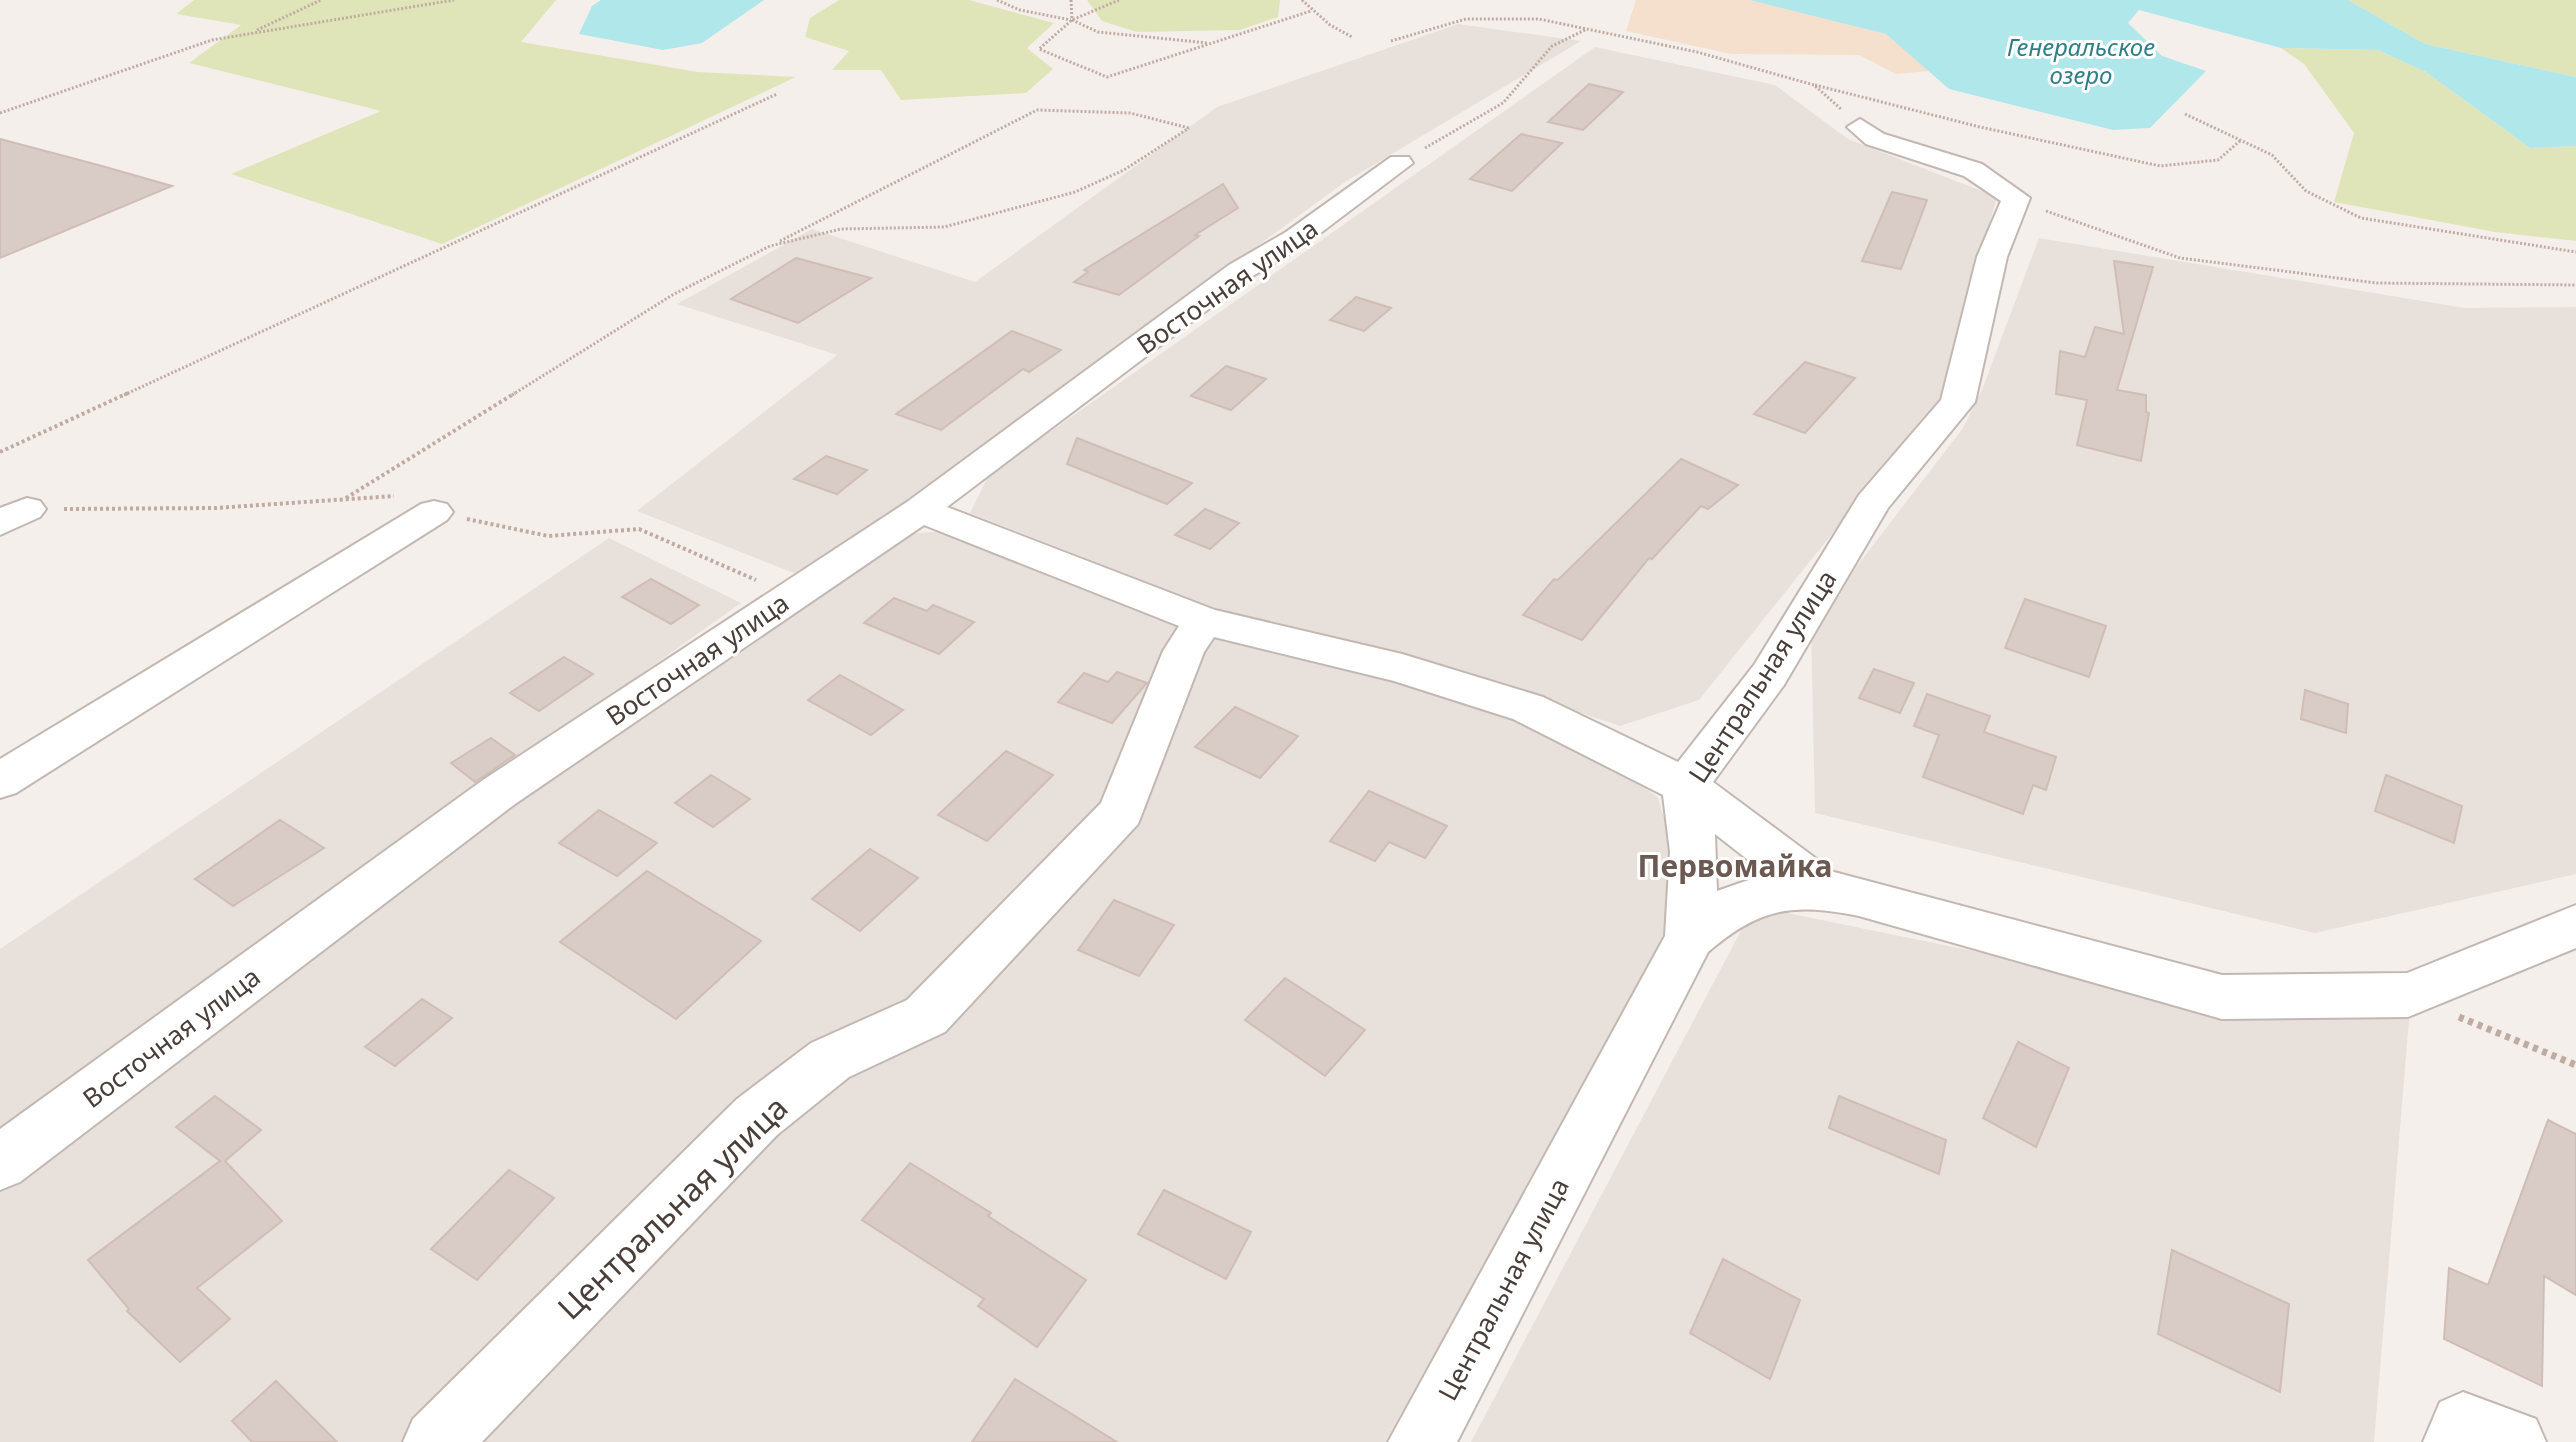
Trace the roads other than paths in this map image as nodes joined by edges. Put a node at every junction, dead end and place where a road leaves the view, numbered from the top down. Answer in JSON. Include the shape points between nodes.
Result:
{"nodes":[{"id":1,"x":1860,"y":127,"type":"road end"},
{"id":2,"x":1400,"y":163,"type":"road end"},
{"id":3,"x":920,"y":510,"type":"junction"},
{"id":4,"x":434,"y":512,"type":"dead end"},
{"id":5,"x":1204,"y":621,"type":"junction"},
{"id":6,"x":0,"y":781,"type":"edge"},
{"id":7,"x":1685,"y":786,"type":"junction"},
{"id":8,"x":1818,"y":887,"type":"junction"},
{"id":9,"x":2576,"y":925,"type":"edge"},
{"id":10,"x":1690,"y":937,"type":"junction"},
{"id":11,"x":0,"y":1163,"type":"edge"},
{"id":12,"x":436,"y":1442,"type":"edge"},
{"id":13,"x":1421,"y":1442,"type":"edge"},
{"id":14,"x":2456,"y":1442,"type":"edge"},
{"id":15,"x":2513,"y":1442,"type":"edge"}],
"edges":[{"from":1,"to":7,"type":"street","name":"Центральная улица","via":[[1875,139],[1973,170],[2016,198],[1992,257],[1958,402],[1872,503],[1769,675]]},
{"from":2,"to":3,"type":"street","name":"Восточная улица","via":[[1240,271]]},
{"from":3,"to":5,"type":"street"},
{"from":3,"to":11,"type":"street","name":"Восточная улица","via":[[499,792]]},
{"from":4,"to":6,"type":"street"},
{"from":5,"to":7,"type":"street","via":[[1402,668],[1528,708]]},
{"from":5,"to":12,"type":"street","name":"Центральная улица","via":[[1184,651],[1121,812],[926,1016],[830,1060],[757,1117]]},
{"from":7,"to":8,"type":"street","name":"Центральная улица"},
{"from":7,"to":10,"type":"street","via":[[1694,852]]},
{"from":8,"to":9,"type":"street","via":[[2222,997],[2408,995]]},
{"from":8,"to":10,"type":"street","name":"Центральная улица","via":[[1754,894],[1714,914]]},
{"from":10,"to":13,"type":"street","name":"Центральная улица"},
{"from":14,"to":15,"type":"street","via":[[2463,1425]]}]}
